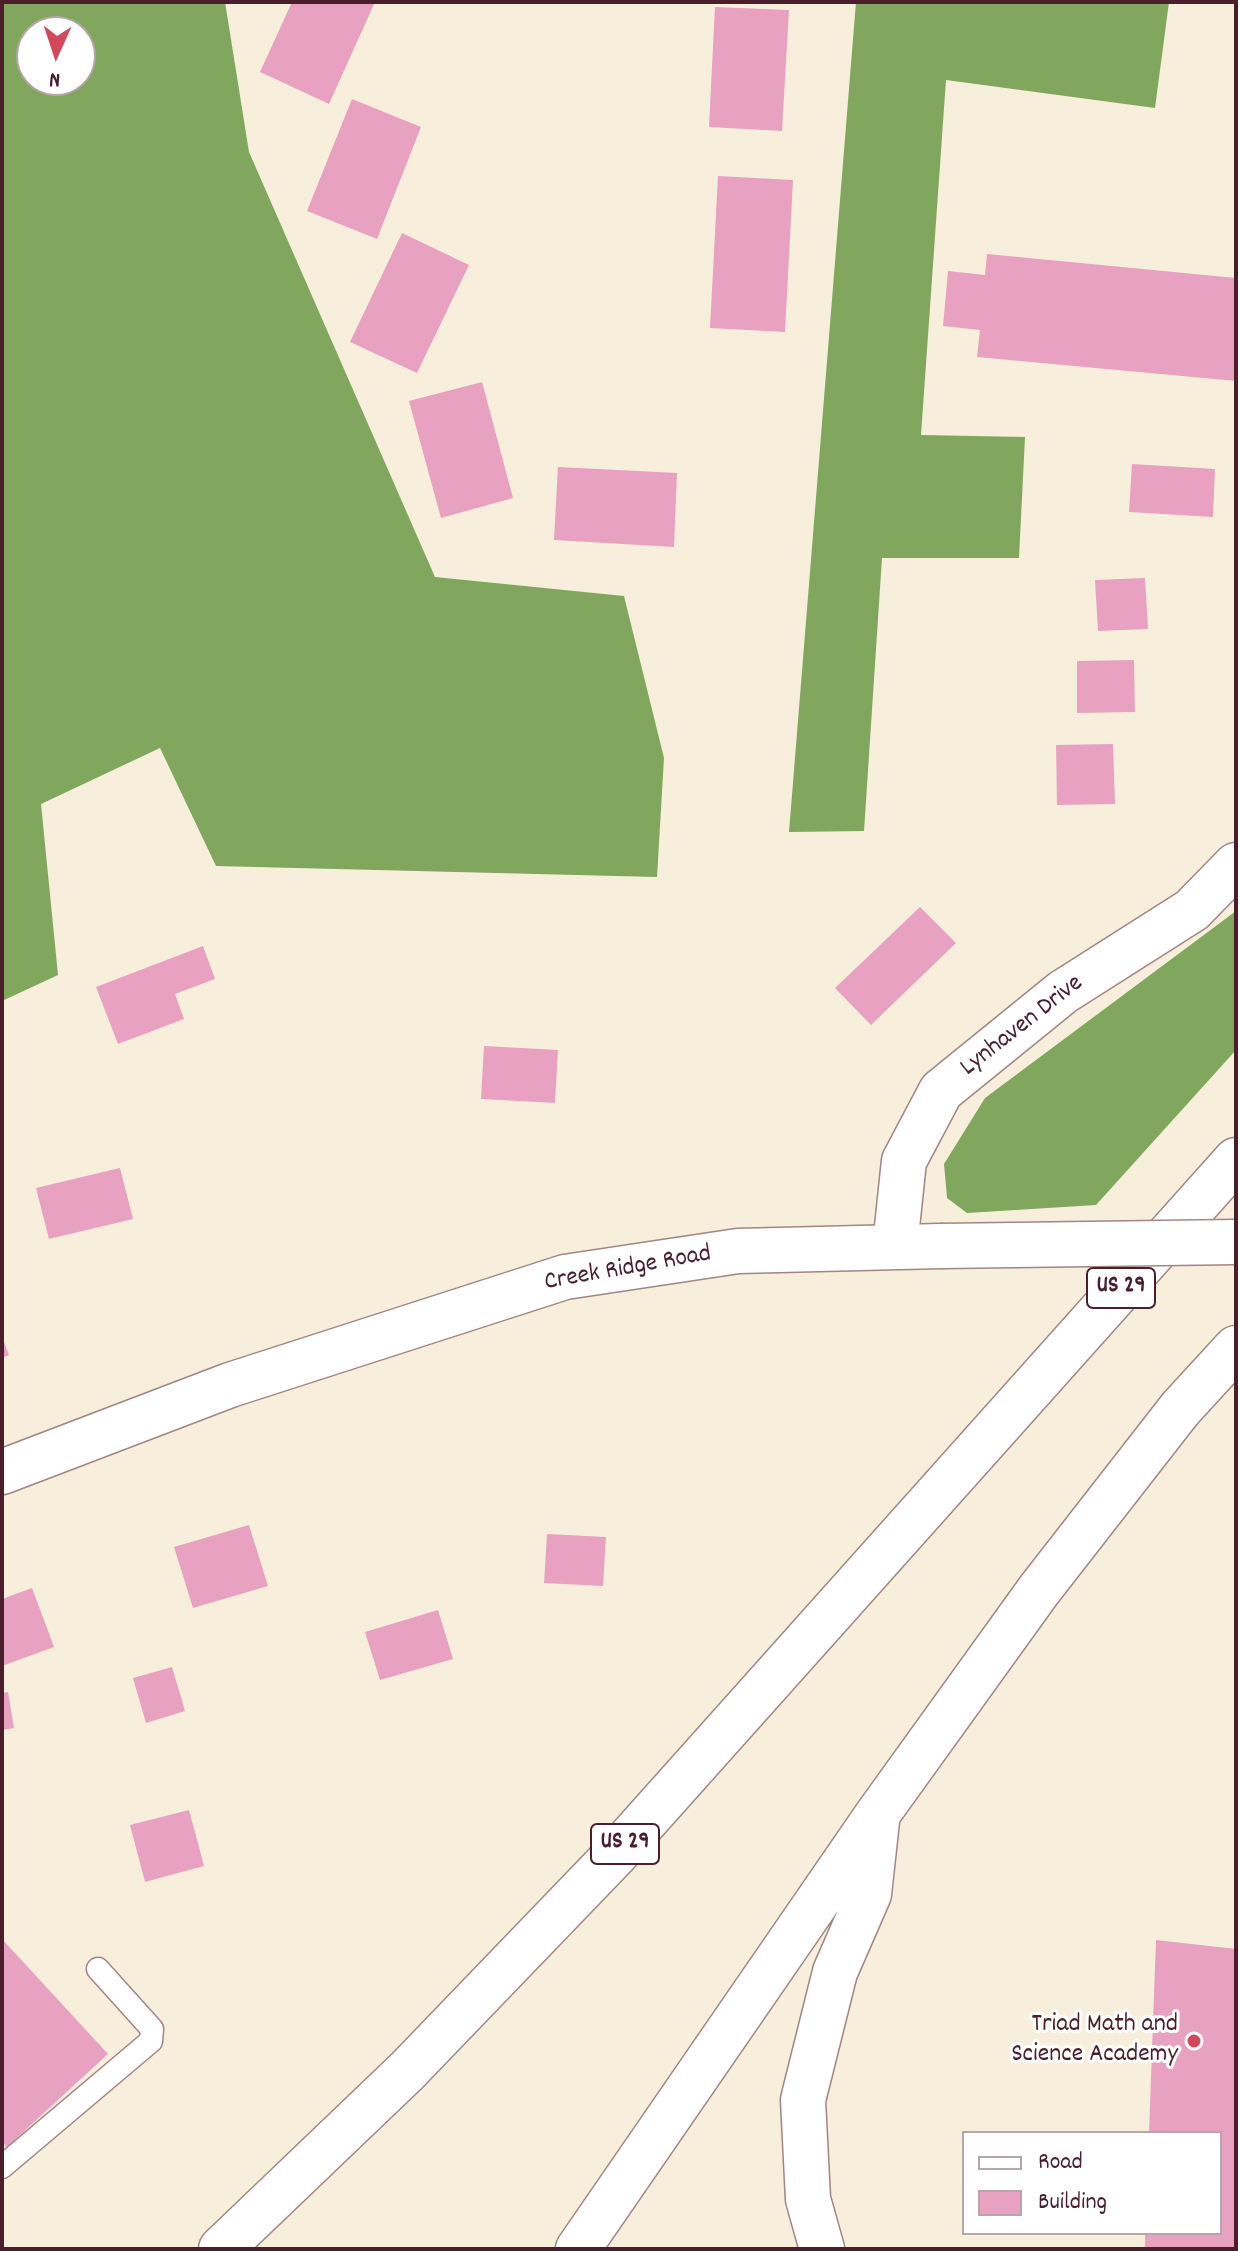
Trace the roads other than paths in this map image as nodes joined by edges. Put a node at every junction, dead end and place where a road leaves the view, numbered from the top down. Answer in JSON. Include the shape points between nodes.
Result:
{"nodes":[{"id":1,"x":1236,"y":865,"type":"edge"},
{"id":2,"x":1236,"y":1160,"type":"edge"},
{"id":3,"x":1236,"y":1242,"type":"edge"},
{"id":4,"x":895,"y":1246,"type":"junction"},
{"id":5,"x":1236,"y":1348,"type":"edge"},
{"id":6,"x":2,"y":1472,"type":"edge"},
{"id":7,"x":877,"y":1815,"type":"junction"},
{"id":8,"x":98,"y":1969,"type":"dead end"},
{"id":9,"x":2,"y":2167,"type":"edge"},
{"id":10,"x":221,"y":2249,"type":"edge"},
{"id":11,"x":578,"y":2249,"type":"edge"},
{"id":12,"x":822,"y":2249,"type":"edge"}],
"edges":[{"from":1,"to":4,"type":"main road","name":"Lynhaven Drive","via":[[1192,910],[1063,992],[941,1091],[904,1161]]},
{"from":2,"to":10,"type":"main road","number":"US 29","via":[[614,1856],[407,2071]]},
{"from":3,"to":4,"type":"main road","name":"Creek Ridge Road","bridge":true},
{"from":4,"to":6,"type":"main road","name":"Creek Ridge Road","via":[[738,1251],[565,1277],[230,1385]]},
{"from":5,"to":7,"type":"main road","via":[[1180,1409],[1039,1590]]},
{"from":7,"to":11,"type":"main road"},
{"from":7,"to":12,"type":"main road","via":[[869,1894],[835,1972],[803,2100],[808,2199]]},
{"from":8,"to":9,"type":"lane","via":[[152,2029],[151,2041]]}]}
